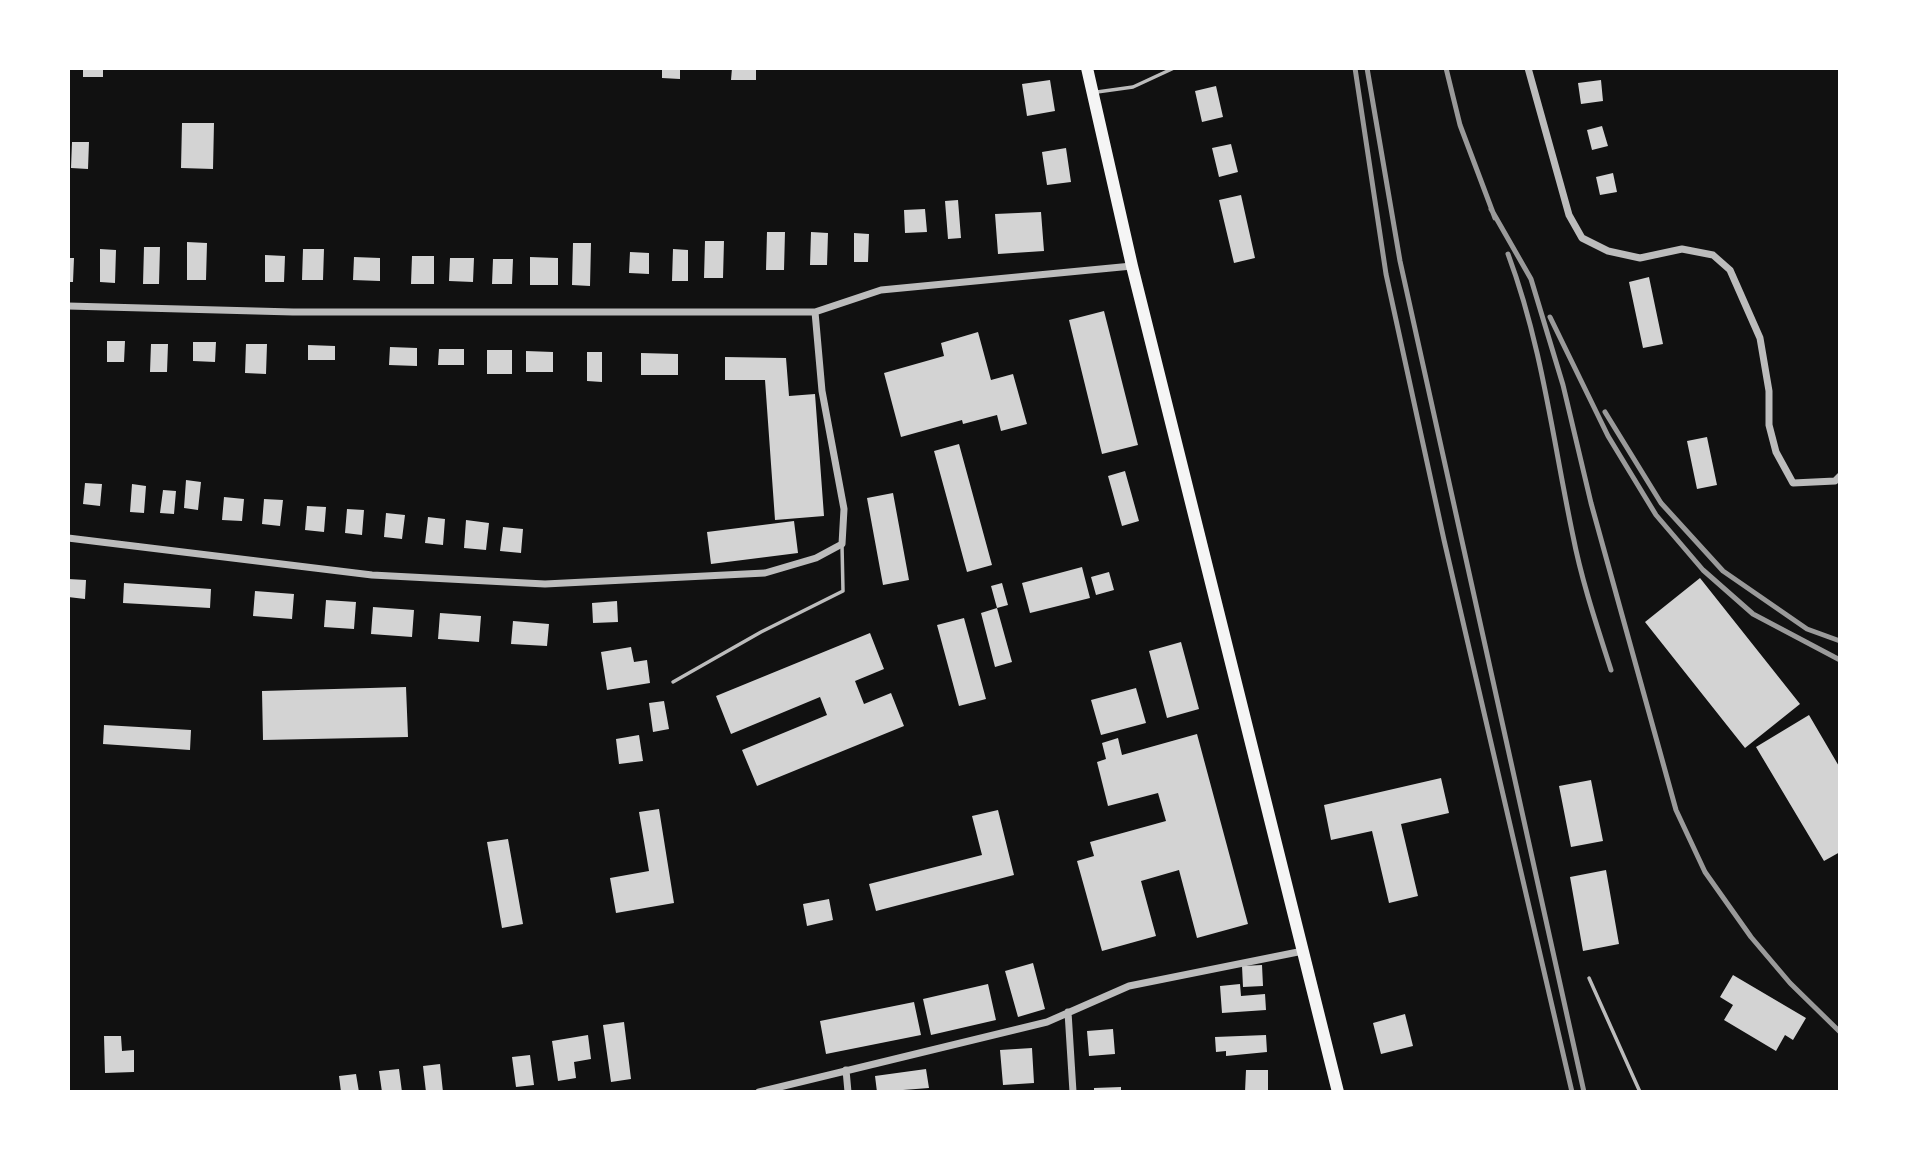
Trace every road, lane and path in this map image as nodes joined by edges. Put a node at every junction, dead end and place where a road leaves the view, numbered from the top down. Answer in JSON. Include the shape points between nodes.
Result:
{"nodes":[{"id":1,"x":1087,"y":68,"type":"edge"},
{"id":2,"x":1174,"y":68,"type":"edge"},
{"id":3,"x":1528,"y":68,"type":"edge"},
{"id":4,"x":1092,"y":93,"type":"junction"},
{"id":5,"x":1132,"y":266,"type":"junction"},
{"id":6,"x":68,"y":306,"type":"edge"},
{"id":7,"x":815,"y":312,"type":"junction"},
{"id":8,"x":1840,"y":476,"type":"edge"},
{"id":9,"x":68,"y":538,"type":"edge"},
{"id":10,"x":842,"y":544,"type":"junction"},
{"id":11,"x":673,"y":682,"type":"dead end"},
{"id":12,"x":1303,"y":951,"type":"junction"},
{"id":13,"x":1589,"y":978,"type":"dead end"},
{"id":14,"x":1068,"y":1012,"type":"junction"},
{"id":15,"x":846,"y":1070,"type":"junction"},
{"id":16,"x":759,"y":1092,"type":"edge"},
{"id":17,"x":848,"y":1092,"type":"edge"},
{"id":18,"x":1073,"y":1092,"type":"edge"},
{"id":19,"x":1338,"y":1092,"type":"edge"},
{"id":20,"x":1640,"y":1092,"type":"edge"}],
"edges":[{"from":1,"to":4,"type":"main road"},
{"from":2,"to":4,"type":"lane","via":[[1133,87]]},
{"from":3,"to":8,"type":"street","via":[[1569,215],[1582,238],[1608,251],[1640,257],[1682,249],[1713,256],[1730,270],[1760,338],[1776,452],[1793,483],[1835,481]]},
{"from":4,"to":5,"type":"main road"},
{"from":5,"to":7,"type":"street","via":[[881,290]]},
{"from":5,"to":12,"type":"main road"},
{"from":6,"to":7,"type":"street","via":[[293,312]]},
{"from":7,"to":10,"type":"street","via":[[822,391],[844,509]]},
{"from":9,"to":10,"type":"street","via":[[372,575],[545,584],[765,573],[817,558]]},
{"from":10,"to":11,"type":"lane","via":[[843,591]]},
{"from":12,"to":14,"type":"street","via":[[1129,986]]},
{"from":12,"to":19,"type":"main road"},
{"from":13,"to":20,"type":"lane"},
{"from":14,"to":15,"type":"street","via":[[1047,1022]]},
{"from":14,"to":18,"type":"street"},
{"from":15,"to":16,"type":"street"},
{"from":15,"to":17,"type":"street"}]}
